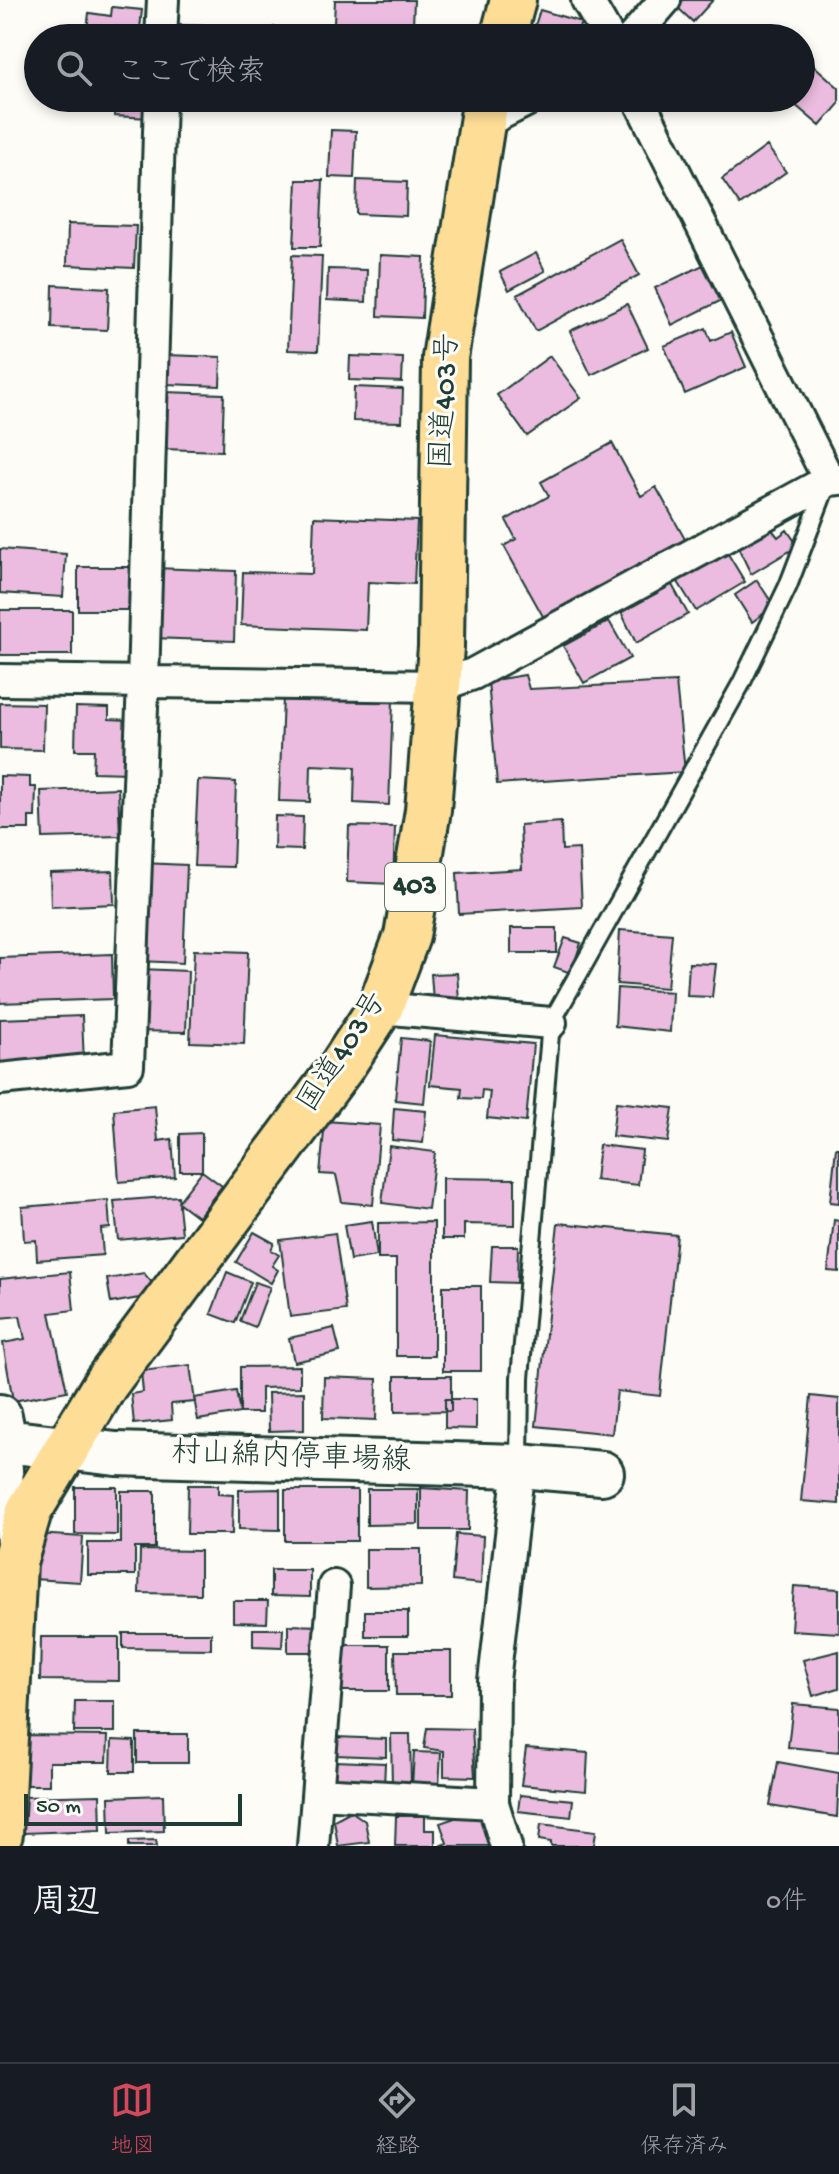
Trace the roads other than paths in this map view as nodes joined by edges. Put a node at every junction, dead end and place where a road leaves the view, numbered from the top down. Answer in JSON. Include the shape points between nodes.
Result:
{"nodes":[{"id":1,"x":163,"y":0,"type":"edge"},
{"id":2,"x":513,"y":0,"type":"edge"},
{"id":3,"x":587,"y":0,"type":"edge"},
{"id":4,"x":665,"y":0,"type":"edge"},
{"id":5,"x":162,"y":24,"type":"edge"},
{"id":6,"x":507,"y":24,"type":"edge"},
{"id":7,"x":601,"y":24,"type":"edge"},
{"id":8,"x":644,"y":24,"type":"edge"},
{"id":9,"x":160,"y":112,"type":"edge"},
{"id":10,"x":484,"y":112,"type":"edge"},
{"id":11,"x":645,"y":112,"type":"edge"},
{"id":12,"x":834,"y":480,"type":"edge"},
{"id":13,"x":0,"y":680,"type":"edge"},
{"id":14,"x":143,"y":682,"type":"junction"},
{"id":15,"x":439,"y":686,"type":"junction"},
{"id":16,"x":380,"y":1008,"type":"junction"},
{"id":17,"x":551,"y":1023,"type":"junction"},
{"id":18,"x":0,"y":1079,"type":"edge"},
{"id":19,"x":2,"y":1429,"type":"edge"},
{"id":20,"x":64,"y":1447,"type":"junction"},
{"id":21,"x":519,"y":1466,"type":"junction"},
{"id":22,"x":602,"y":1473,"type":"dead end"},
{"id":23,"x":4,"y":1509,"type":"edge"},
{"id":24,"x":14,"y":1563,"type":"junction"},
{"id":25,"x":334,"y":1586,"type":"dead end"},
{"id":26,"x":318,"y":1793,"type":"junction"},
{"id":27,"x":493,"y":1803,"type":"junction"},
{"id":28,"x":0,"y":1834,"type":"edge"},
{"id":29,"x":313,"y":1846,"type":"edge"},
{"id":30,"x":506,"y":1846,"type":"edge"}],
"edges":[{"from":1,"to":5,"type":"street"},
{"from":2,"to":6,"type":"highway"},
{"from":3,"to":7,"type":"street"},
{"from":4,"to":8,"type":"street"},
{"from":9,"to":14,"type":"street"},
{"from":10,"to":15,"type":"highway","name":"国道403号","number":"403","via":[[445,358]]},
{"from":11,"to":12,"type":"street"},
{"from":12,"to":15,"type":"street","via":[[473,674]]},
{"from":12,"to":17,"type":"lane","via":[[741,684]]},
{"from":13,"to":14,"type":"street"},
{"from":14,"to":15,"type":"street"},
{"from":14,"to":18,"type":"street","via":[[128,1066]]},
{"from":15,"to":16,"type":"highway","name":"国道403号","number":"403","via":[[428,810],[407,936]]},
{"from":16,"to":17,"type":"street"},
{"from":16,"to":20,"type":"highway","name":"国道403号","number":"403"},
{"from":17,"to":21,"type":"lane","via":[[520,1378]]},
{"from":19,"to":20,"type":"main road","name":"村山綿内停車場線"},
{"from":19,"to":23,"type":"street"},
{"from":20,"to":21,"type":"main road","name":"村山綿内停車場線","via":[[116,1454]]},
{"from":20,"to":24,"type":"highway","name":"国道403号","number":"403","via":[[29,1511]]},
{"from":21,"to":22,"type":"main road","name":"村山綿内停車場線"},
{"from":21,"to":27,"type":"street","via":[[494,1681]]},
{"from":23,"to":24,"type":"street"},
{"from":24,"to":28,"type":"highway","name":"国道403号","number":"403"},
{"from":25,"to":26,"type":"street"},
{"from":26,"to":27,"type":"street"},
{"from":26,"to":29,"type":"street"},
{"from":27,"to":30,"type":"street"}]}
